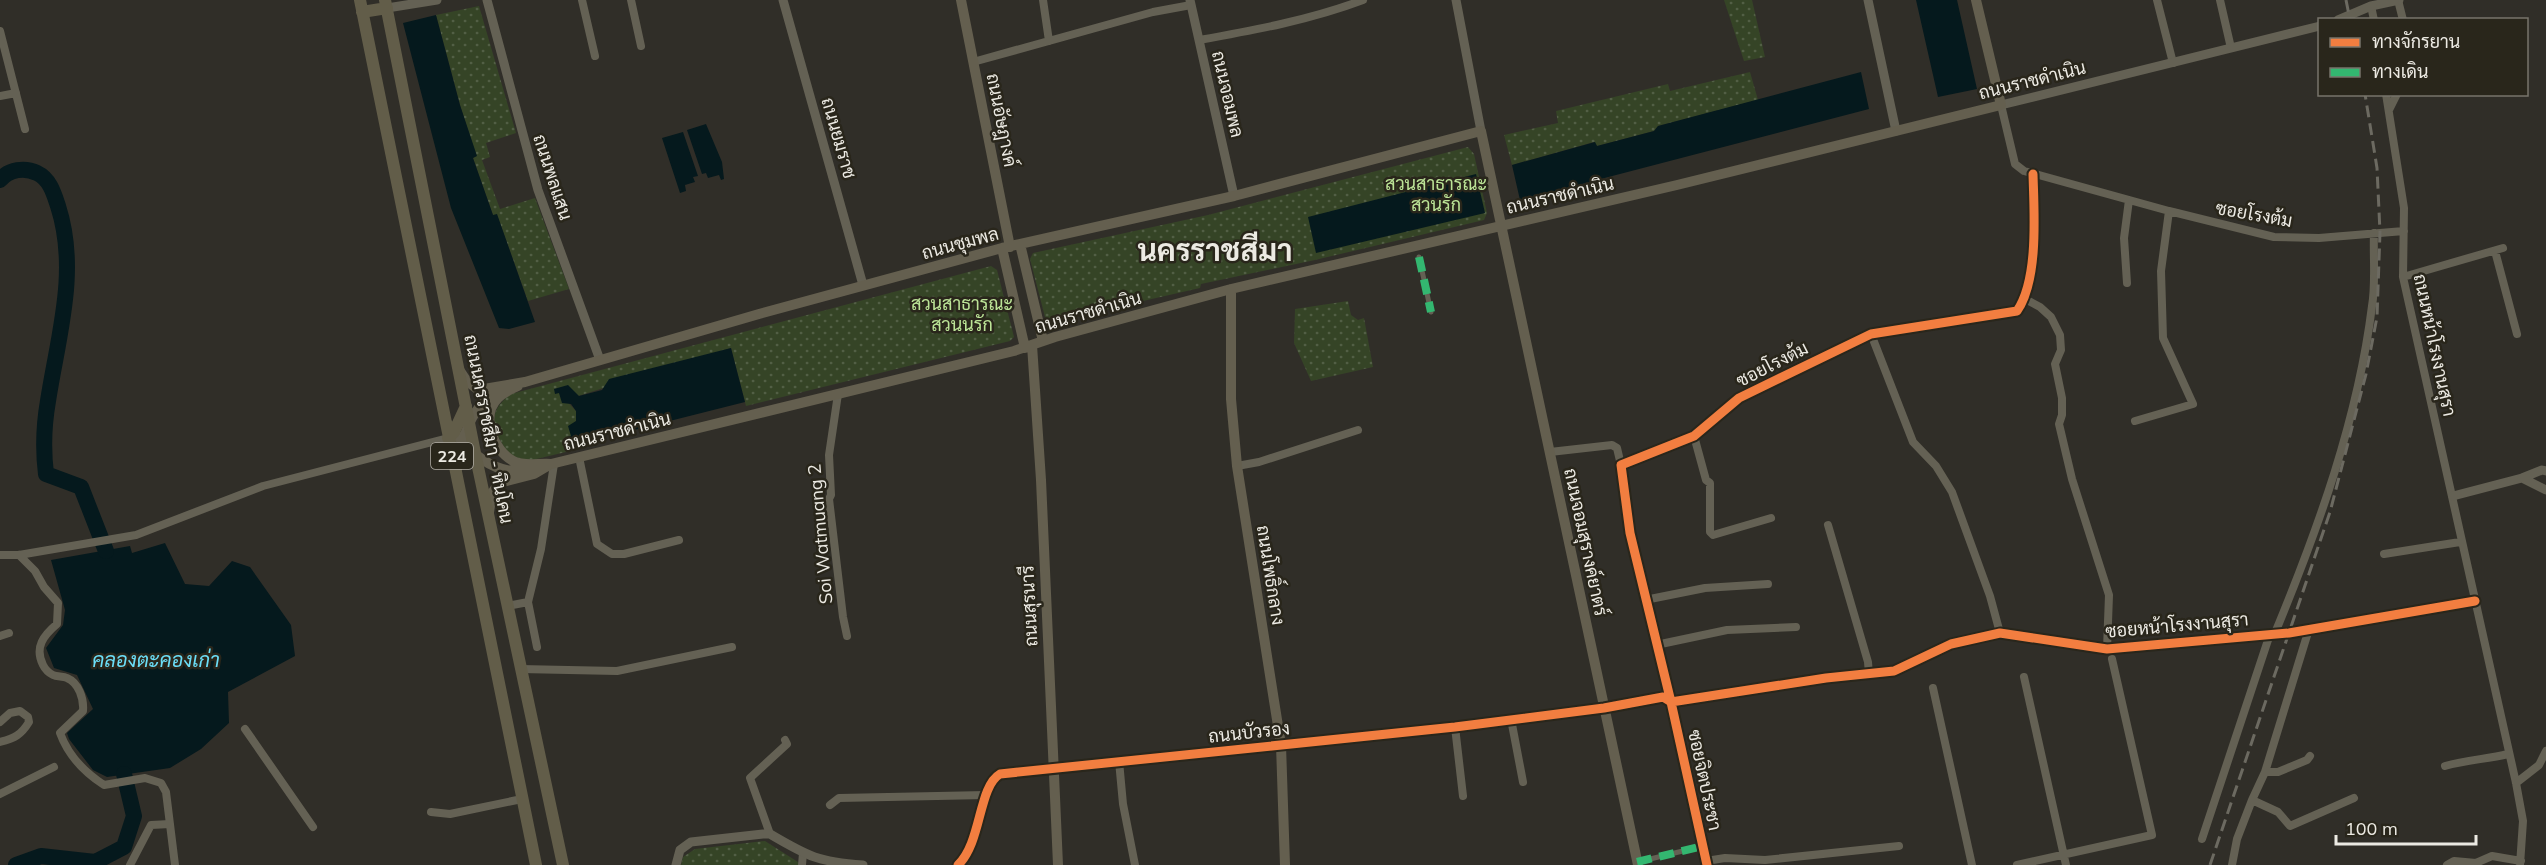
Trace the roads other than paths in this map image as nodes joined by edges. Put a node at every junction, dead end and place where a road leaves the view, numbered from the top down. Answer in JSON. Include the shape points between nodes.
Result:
{"nodes":[{"id":1,"x":436,"y":0,"type":"edge"},
{"id":2,"x":487,"y":0,"type":"edge"},
{"id":3,"x":582,"y":0,"type":"edge"},
{"id":4,"x":631,"y":0,"type":"edge"},
{"id":5,"x":783,"y":0,"type":"edge"},
{"id":6,"x":961,"y":0,"type":"edge"},
{"id":7,"x":1043,"y":0,"type":"edge"},
{"id":8,"x":1363,"y":0,"type":"edge"},
{"id":9,"x":1456,"y":0,"type":"edge"},
{"id":10,"x":1868,"y":0,"type":"edge"},
{"id":11,"x":1976,"y":0,"type":"edge"},
{"id":12,"x":2157,"y":0,"type":"edge"},
{"id":13,"x":2220,"y":0,"type":"edge"},
{"id":14,"x":2398,"y":0,"type":"edge"},
{"id":15,"x":1191,"y":3,"type":"edge"},
{"id":16,"x":2372,"y":3,"type":"edge"},
{"id":17,"x":386,"y":4,"type":"edge"},
{"id":18,"x":361,"y":6,"type":"edge"},
{"id":19,"x":2342,"y":18,"type":"edge"},
{"id":20,"x":2374,"y":18,"type":"edge"},
{"id":21,"x":2402,"y":18,"type":"edge"},
{"id":22,"x":2318,"y":26,"type":"edge"},
{"id":23,"x":0,"y":31,"type":"edge"},
{"id":24,"x":1199,"y":40,"type":"junction"},
{"id":25,"x":1049,"y":41,"type":"junction"},
{"id":26,"x":641,"y":46,"type":"dead end"},
{"id":27,"x":2231,"y":48,"type":"junction"},
{"id":28,"x":595,"y":56,"type":"dead end"},
{"id":29,"x":974,"y":62,"type":"junction"},
{"id":30,"x":2173,"y":63,"type":"junction"},
{"id":31,"x":16,"y":93,"type":"junction"},
{"id":32,"x":0,"y":96,"type":"edge"},
{"id":33,"x":2386,"y":96,"type":"edge"},
{"id":34,"x":2396,"y":96,"type":"edge"},
{"id":35,"x":2001,"y":105,"type":"junction"},
{"id":36,"x":2389,"y":110,"type":"junction"},
{"id":37,"x":26,"y":129,"type":"dead end"},
{"id":38,"x":1481,"y":131,"type":"junction"},
{"id":39,"x":1896,"y":131,"type":"junction"},
{"id":40,"x":2033,"y":174,"type":"junction"},
{"id":41,"x":1234,"y":195,"type":"junction"},
{"id":42,"x":2129,"y":200,"type":"junction"},
{"id":43,"x":2169,"y":211,"type":"junction"},
{"id":44,"x":1501,"y":226,"type":"junction"},
{"id":45,"x":2404,"y":231,"type":"junction"},
{"id":46,"x":2374,"y":233,"type":"junction"},
{"id":47,"x":1010,"y":247,"type":"junction"},
{"id":48,"x":1419,"y":257,"type":"dead end"},
{"id":49,"x":2403,"y":278,"type":"junction"},
{"id":50,"x":2127,"y":283,"type":"dead end"},
{"id":51,"x":863,"y":285,"type":"junction"},
{"id":52,"x":1231,"y":289,"type":"junction"},
{"id":53,"x":2025,"y":299,"type":"junction"},
{"id":54,"x":1431,"y":312,"type":"dead end"},
{"id":55,"x":1871,"y":334,"type":"junction"},
{"id":56,"x":2517,"y":334,"type":"dead end"},
{"id":57,"x":1033,"y":344,"type":"junction"},
{"id":58,"x":600,"y":360,"type":"junction"},
{"id":59,"x":458,"y":368,"type":"junction"},
{"id":60,"x":525,"y":382,"type":"junction"},
{"id":61,"x":838,"y":394,"type":"junction"},
{"id":62,"x":466,"y":406,"type":"junction"},
{"id":63,"x":442,"y":411,"type":"junction"},
{"id":64,"x":2135,"y":421,"type":"dead end"},
{"id":65,"x":469,"y":423,"type":"junction"},
{"id":66,"x":1358,"y":430,"type":"dead end"},
{"id":67,"x":1694,"y":436,"type":"junction"},
{"id":68,"x":455,"y":437,"type":"junction"},
{"id":69,"x":1550,"y":452,"type":"junction"},
{"id":70,"x":475,"y":453,"type":"junction"},
{"id":71,"x":579,"y":457,"type":"junction"},
{"id":72,"x":552,"y":464,"type":"junction"},
{"id":73,"x":1621,"y":465,"type":"junction"},
{"id":74,"x":1238,"y":466,"type":"junction"},
{"id":75,"x":478,"y":471,"type":"junction"},
{"id":76,"x":2546,"y":471,"type":"edge"},
{"id":77,"x":456,"y":476,"type":"junction"},
{"id":78,"x":2522,"y":478,"type":"junction"},
{"id":79,"x":2546,"y":490,"type":"edge"},
{"id":80,"x":2453,"y":496,"type":"junction"},
{"id":81,"x":489,"y":518,"type":"junction"},
{"id":82,"x":1771,"y":518,"type":"dead end"},
{"id":83,"x":1828,"y":525,"type":"dead end"},
{"id":84,"x":679,"y":540,"type":"dead end"},
{"id":85,"x":2460,"y":542,"type":"junction"},
{"id":86,"x":2384,"y":554,"type":"dead end"},
{"id":87,"x":0,"y":555,"type":"edge"},
{"id":88,"x":19,"y":555,"type":"junction"},
{"id":89,"x":1768,"y":584,"type":"dead end"},
{"id":90,"x":1645,"y":600,"type":"junction"},
{"id":91,"x":2475,"y":601,"type":"junction"},
{"id":92,"x":528,"y":602,"type":"junction"},
{"id":93,"x":507,"y":606,"type":"junction"},
{"id":94,"x":1796,"y":627,"type":"dead end"},
{"id":95,"x":2309,"y":629,"type":"junction"},
{"id":96,"x":9,"y":633,"type":"dead end"},
{"id":97,"x":2000,"y":633,"type":"junction"},
{"id":98,"x":2272,"y":633,"type":"junction"},
{"id":99,"x":0,"y":636,"type":"edge"},
{"id":100,"x":847,"y":636,"type":"dead end"},
{"id":101,"x":1656,"y":645,"type":"junction"},
{"id":102,"x":537,"y":647,"type":"dead end"},
{"id":103,"x":732,"y":647,"type":"dead end"},
{"id":104,"x":2107,"y":649,"type":"junction"},
{"id":105,"x":2112,"y":659,"type":"dead end"},
{"id":106,"x":520,"y":669,"type":"junction"},
{"id":107,"x":1869,"y":674,"type":"junction"},
{"id":108,"x":2024,"y":677,"type":"dead end"},
{"id":109,"x":1933,"y":688,"type":"dead end"},
{"id":110,"x":1671,"y":702,"type":"junction"},
{"id":111,"x":1604,"y":708,"type":"junction"},
{"id":112,"x":1511,"y":719,"type":"junction"},
{"id":113,"x":0,"y":723,"type":"edge"},
{"id":114,"x":1455,"y":727,"type":"junction"},
{"id":115,"x":245,"y":729,"type":"dead end"},
{"id":116,"x":785,"y":740,"type":"dead end"},
{"id":117,"x":0,"y":742,"type":"edge"},
{"id":118,"x":1281,"y":745,"type":"junction"},
{"id":119,"x":2546,"y":751,"type":"edge"},
{"id":120,"x":2508,"y":754,"type":"junction"},
{"id":121,"x":2310,"y":756,"type":"dead end"},
{"id":122,"x":1119,"y":761,"type":"junction"},
{"id":123,"x":2445,"y":766,"type":"dead end"},
{"id":124,"x":54,"y":767,"type":"dead end"},
{"id":125,"x":1052,"y":768,"type":"junction"},
{"id":126,"x":2265,"y":772,"type":"junction"},
{"id":127,"x":1523,"y":782,"type":"dead end"},
{"id":128,"x":2516,"y":783,"type":"junction"},
{"id":129,"x":0,"y":794,"type":"edge"},
{"id":130,"x":986,"y":795,"type":"junction"},
{"id":131,"x":1463,"y":796,"type":"dead end"},
{"id":132,"x":2354,"y":798,"type":"dead end"},
{"id":133,"x":522,"y":799,"type":"junction"},
{"id":134,"x":2252,"y":800,"type":"junction"},
{"id":135,"x":830,"y":805,"type":"dead end"},
{"id":136,"x":431,"y":812,"type":"dead end"},
{"id":137,"x":170,"y":824,"type":"junction"},
{"id":138,"x":313,"y":827,"type":"dead end"},
{"id":139,"x":770,"y":834,"type":"junction"},
{"id":140,"x":2202,"y":839,"type":"dead end"},
{"id":141,"x":1703,"y":846,"type":"junction"},
{"id":142,"x":1899,"y":846,"type":"dead end"},
{"id":143,"x":803,"y":853,"type":"junction"},
{"id":144,"x":2064,"y":854,"type":"junction"},
{"id":145,"x":1707,"y":863,"type":"edge"},
{"id":146,"x":2521,"y":863,"type":"edge"},
{"id":147,"x":1637,"y":864,"type":"edge"},
{"id":148,"x":130,"y":865,"type":"edge"},
{"id":149,"x":175,"y":865,"type":"edge"},
{"id":150,"x":536,"y":865,"type":"edge"},
{"id":151,"x":563,"y":865,"type":"edge"},
{"id":152,"x":676,"y":865,"type":"edge"},
{"id":153,"x":802,"y":865,"type":"edge"},
{"id":154,"x":863,"y":865,"type":"edge"},
{"id":155,"x":958,"y":865,"type":"edge"},
{"id":156,"x":1058,"y":865,"type":"edge"},
{"id":157,"x":1135,"y":865,"type":"edge"},
{"id":158,"x":1285,"y":865,"type":"edge"},
{"id":159,"x":1972,"y":865,"type":"edge"},
{"id":160,"x":2017,"y":865,"type":"edge"},
{"id":161,"x":2066,"y":865,"type":"edge"},
{"id":162,"x":2232,"y":865,"type":"edge"},
{"id":163,"x":2447,"y":865,"type":"edge"}],
"edges":[{"from":1,"to":17,"type":"street"},
{"from":2,"to":58,"type":"street","name":"ถนนพลแสน","via":[[538,189]]},
{"from":3,"to":28,"type":"street"},
{"from":4,"to":26,"type":"street"},
{"from":5,"to":51,"type":"street","name":"ถนนยมราช"},
{"from":6,"to":29,"type":"main road","name":"ถนนอัษฎางค์"},
{"from":7,"to":25,"type":"street"},
{"from":8,"to":24,"type":"street","via":[[1328,13]]},
{"from":9,"to":38,"type":"street"},
{"from":10,"to":39,"type":"street"},
{"from":11,"to":35,"type":"main road"},
{"from":12,"to":30,"type":"street"},
{"from":13,"to":27,"type":"street"},
{"from":14,"to":16,"type":"street"},
{"from":14,"to":21,"type":"street"},
{"from":15,"to":24,"type":"street","name":"ถนนจอมพล"},
{"from":15,"to":25,"type":"street"},
{"from":16,"to":19,"type":"street"},
{"from":16,"to":20,"type":"street"},
{"from":17,"to":18,"type":"main road"},
{"from":17,"to":59,"type":"main road","name":"ถนนนครราชสีมา - หินโคน","number":"224"},
{"from":18,"to":63,"type":"main road","number":"224"},
{"from":22,"to":27,"type":"street","name":"ถนนราชดำเนิน"},
{"from":23,"to":31,"type":"street"},
{"from":24,"to":41,"type":"street","name":"ถนนจอมพล"},
{"from":25,"to":29,"type":"street"},
{"from":27,"to":30,"type":"street","name":"ถนนราชดำเนิน"},
{"from":29,"to":47,"type":"main road","name":"ถนนอัษฎางค์"},
{"from":30,"to":35,"type":"street","name":"ถนนราชดำเนิน"},
{"from":31,"to":32,"type":"street"},
{"from":31,"to":37,"type":"street"},
{"from":33,"to":36,"type":"street","name":"ถนนหน้าโรงงานสุรา"},
{"from":34,"to":36,"type":"street"},
{"from":35,"to":39,"type":"main road","name":"ถนนราชดำเนิน"},
{"from":35,"to":40,"type":"street","name":"ซอยโรงต้ม","via":[[2015,164]]},
{"from":36,"to":45,"type":"street","name":"ถนนหน้าโรงงานสุรา"},
{"from":38,"to":41,"type":"main road","name":"ถนนชุมพล"},
{"from":38,"to":44,"type":"main road","name":"ถนนจอมสุรางค์ยาตร์"},
{"from":39,"to":44,"type":"main road","name":"ถนนราชดำเนิน"},
{"from":40,"to":42,"type":"street","name":"ซอยโรงต้ม"},
{"from":40,"to":53,"type":"street","via":[[2035,240]]},
{"from":41,"to":47,"type":"main road","name":"ถนนชุมพล"},
{"from":42,"to":43,"type":"street","name":"ซอยโรงต้ม"},
{"from":42,"to":50,"type":"street","via":[[2124,238]]},
{"from":43,"to":46,"type":"street","name":"ซอยโรงต้ม","via":[[2274,237]]},
{"from":43,"to":64,"type":"street","via":[[2161,271],[2163,338],[2193,404]]},
{"from":44,"to":52,"type":"main road","name":"ถนนราชดำเนิน"},
{"from":44,"to":69,"type":"main road","name":"ถนนจอมสุรางค์ยาตร์"},
{"from":45,"to":46,"type":"street","name":"ซอยโรงต้ม"},
{"from":45,"to":49,"type":"street","name":"ถนนหน้าโรงงานสุรา"},
{"from":46,"to":98,"type":"street","via":[[2373,304],[2358,385],[2327,495]]},
{"from":47,"to":51,"type":"main road","name":"ถนนชุมพล"},
{"from":47,"to":57,"type":"main road"},
{"from":47,"to":57,"type":"main road"},
{"from":48,"to":54,"type":"street"},
{"from":49,"to":56,"type":"street","via":[[2499,250]]},
{"from":49,"to":80,"type":"street","name":"ถนนหน้าโรงงานสุรา"},
{"from":51,"to":58,"type":"main road","name":"ถนนชุมพล"},
{"from":52,"to":57,"type":"main road","name":"ถนนราชดำเนิน"},
{"from":52,"to":74,"type":"main road","name":"ถนนโพธิ์กลาง","via":[[1232,399]]},
{"from":53,"to":55,"type":"street","name":"ซอยโรงต้ม","via":[[2017,311]]},
{"from":53,"to":104,"type":"street","via":[[2051,317],[2060,335],[2061,350],[2055,364],[2062,398],[2059,424],[2072,480],[2109,595]]},
{"from":55,"to":67,"type":"street","name":"ซอยโรงต้ม","via":[[1739,398]]},
{"from":55,"to":97,"type":"street","via":[[1913,442],[1936,466],[1952,492]]},
{"from":57,"to":61,"type":"main road","name":"ถนนราชดำเนิน"},
{"from":57,"to":125,"type":"main road","name":"ถนนสุรนารี"},
{"from":58,"to":60,"type":"main road","name":"ถนนชุมพล"},
{"from":59,"to":60,"type":"main road","name":"ถนนชุมพล","via":[[476,388]]},
{"from":59,"to":62,"type":"main road","name":"ถนนนครราชสีมา - หินโคน","number":"224"},
{"from":60,"to":65,"type":"main road","via":[[491,395]]},
{"from":60,"to":72,"type":"main road","via":[[494,403],[490,422],[494,439],[502,452],[516,462]]},
{"from":61,"to":71,"type":"main road","name":"ถนนราชดำเนิน"},
{"from":61,"to":100,"type":"street","name":"Soi Watmuang 2","via":[[829,455],[829,499]]},
{"from":62,"to":63,"type":"main road"},
{"from":62,"to":65,"type":"main road","name":"ถนนนครราชสีมา - หินโคน","number":"224"},
{"from":62,"to":68,"type":"main road"},
{"from":63,"to":68,"type":"main road","number":"224"},
{"from":65,"to":68,"type":"main road"},
{"from":65,"to":70,"type":"main road","name":"ถนนนครราชสีมา - หินโคน","number":"224"},
{"from":66,"to":74,"type":"street"},
{"from":67,"to":73,"type":"street","name":"ซอยโรงต้ม"},
{"from":67,"to":82,"type":"street","via":[[1710,483],[1710,532]]},
{"from":68,"to":70,"type":"main road"},
{"from":68,"to":77,"type":"main road","number":"224"},
{"from":68,"to":88,"type":"street","via":[[263,486],[127,537]]},
{"from":69,"to":73,"type":"street","via":[[1611,445],[1617,448]]},
{"from":69,"to":111,"type":"main road","name":"ถนนจอมสุรางค์ยาตร์"},
{"from":70,"to":72,"type":"main road","via":[[497,468],[513,472]]},
{"from":70,"to":75,"type":"main road","name":"ถนนนครราชสีมา - หินโคน","number":"224"},
{"from":71,"to":72,"type":"main road","name":"ถนนราชดำเนิน"},
{"from":71,"to":84,"type":"street","via":[[597,544],[612,554],[624,554]]},
{"from":72,"to":81,"type":"main road","name":"ถนนราชดำเนิน","via":[[534,474],[499,483],[490,501]]},
{"from":72,"to":92,"type":"street","via":[[541,549]]},
{"from":73,"to":90,"type":"street","via":[[1630,533]]},
{"from":74,"to":118,"type":"main road","name":"ถนนโพธิ์กลาง"},
{"from":75,"to":77,"type":"main road"},
{"from":75,"to":81,"type":"main road","name":"ถนนนครราชสีมา - หินโคน","number":"224"},
{"from":76,"to":78,"type":"street"},
{"from":77,"to":133,"type":"main road","number":"224"},
{"from":78,"to":79,"type":"street"},
{"from":78,"to":80,"type":"street"},
{"from":80,"to":85,"type":"street","name":"ถนนหน้าโรงงานสุรา"},
{"from":81,"to":93,"type":"main road","name":"ถนนนครราชสีมา - หินโคน","number":"224"},
{"from":83,"to":107,"type":"street"},
{"from":85,"to":86,"type":"street"},
{"from":85,"to":91,"type":"street","name":"ถนนหน้าโรงงานสุรา"},
{"from":87,"to":88,"type":"street"},
{"from":88,"to":137,"type":"street","via":[[58,603],[57,624],[40,643],[39,657],[53,675],[70,679],[84,702],[83,711],[60,733],[66,750],[104,785],[145,778],[161,783]]},
{"from":89,"to":90,"type":"street","via":[[1705,588]]},
{"from":90,"to":101,"type":"street"},
{"from":91,"to":95,"type":"street","name":"ซอยหน้าโรงงานสุรา"},
{"from":91,"to":120,"type":"street","name":"ถนนหน้าโรงงานสุรา"},
{"from":92,"to":93,"type":"street"},
{"from":92,"to":102,"type":"street"},
{"from":93,"to":106,"type":"main road","name":"ถนนนครราชสีมา - หินโคน","number":"224"},
{"from":94,"to":101,"type":"street","via":[[1727,630]]},
{"from":95,"to":98,"type":"street","name":"ซอยหน้าโรงงานสุรา"},
{"from":95,"to":126,"type":"street"},
{"from":96,"to":99,"type":"street"},
{"from":97,"to":104,"type":"street","name":"ซอยหน้าโรงงานสุรา"},
{"from":97,"to":107,"type":"street","name":"ซอยหน้าโรงงานสุรา","via":[[1951,644],[1894,671]]},
{"from":98,"to":104,"type":"street","name":"ซอยหน้าโรงงานสุรา"},
{"from":98,"to":140,"type":"street"},
{"from":101,"to":110,"type":"street"},
{"from":103,"to":106,"type":"street","via":[[617,671]]},
{"from":105,"to":144,"type":"street","via":[[2152,835]]},
{"from":106,"to":151,"type":"main road","name":"ถนนนครราชสีมา - หินโคน","number":"224"},
{"from":107,"to":110,"type":"street","name":"ซอยหน้าโรงงานสุรา"},
{"from":108,"to":144,"type":"street"},
{"from":109,"to":159,"type":"street"},
{"from":110,"to":111,"type":"street","name":"ซอยหน้าโรงงานสุรา","via":[[1662,697]]},
{"from":110,"to":141,"type":"street","name":"ซอยจิตประชา"},
{"from":111,"to":112,"type":"street","name":"ถนนบัวรอง"},
{"from":111,"to":147,"type":"main road","name":"ถนนจอมสุรางค์ยาตร์"},
{"from":112,"to":114,"type":"street","name":"ถนนบัวรอง"},
{"from":112,"to":127,"type":"street"},
{"from":113,"to":117,"type":"street","via":[[10,713],[20,711],[29,722],[15,738]]},
{"from":114,"to":118,"type":"street","name":"ถนนบัวรอง"},
{"from":114,"to":131,"type":"street"},
{"from":115,"to":138,"type":"street"},
{"from":116,"to":139,"type":"street","via":[[787,744],[750,778]]},
{"from":118,"to":122,"type":"street","name":"ถนนบัวรอง"},
{"from":118,"to":158,"type":"main road","name":"ถนนโพธิ์กลาง"},
{"from":119,"to":128,"type":"street","via":[[2539,765]]},
{"from":120,"to":123,"type":"street"},
{"from":120,"to":128,"type":"street","name":"ถนนหน้าโรงงานสุรา"},
{"from":121,"to":126,"type":"street","via":[[2278,772]]},
{"from":122,"to":125,"type":"street","name":"ถนนบัวรอง"},
{"from":122,"to":157,"type":"street"},
{"from":124,"to":129,"type":"street"},
{"from":125,"to":130,"type":"street","name":"ถนนบัวรอง","via":[[1000,774],[990,782]]},
{"from":125,"to":156,"type":"main road","name":"ถนนสุรนารี"},
{"from":126,"to":134,"type":"street"},
{"from":128,"to":146,"type":"street","name":"ถนนหน้าโรงงานสุรา","via":[[2523,821]]},
{"from":130,"to":135,"type":"street","via":[[839,798]]},
{"from":130,"to":155,"type":"street","name":"ถนนบัวรอง","via":[[974,842]]},
{"from":132,"to":134,"type":"street","via":[[2290,826],[2278,812]]},
{"from":133,"to":136,"type":"street","via":[[450,814]]},
{"from":133,"to":150,"type":"main road","number":"224"},
{"from":134,"to":162,"type":"street"},
{"from":137,"to":148,"type":"street","via":[[151,825]]},
{"from":137,"to":149,"type":"street"},
{"from":139,"to":143,"type":"street"},
{"from":139,"to":152,"type":"street","via":[[691,842],[680,850]]},
{"from":141,"to":145,"type":"street","name":"ซอยจิตประชา"},
{"from":141,"to":147,"type":"street"},
{"from":142,"to":145,"type":"street","via":[[1765,860],[1725,858]]},
{"from":143,"to":153,"type":"street"},
{"from":143,"to":154,"type":"street","via":[[829,862]]},
{"from":144,"to":160,"type":"street"},
{"from":144,"to":161,"type":"street"},
{"from":146,"to":163,"type":"street","via":[[2492,856],[2476,863],[2454,861]]}]}
